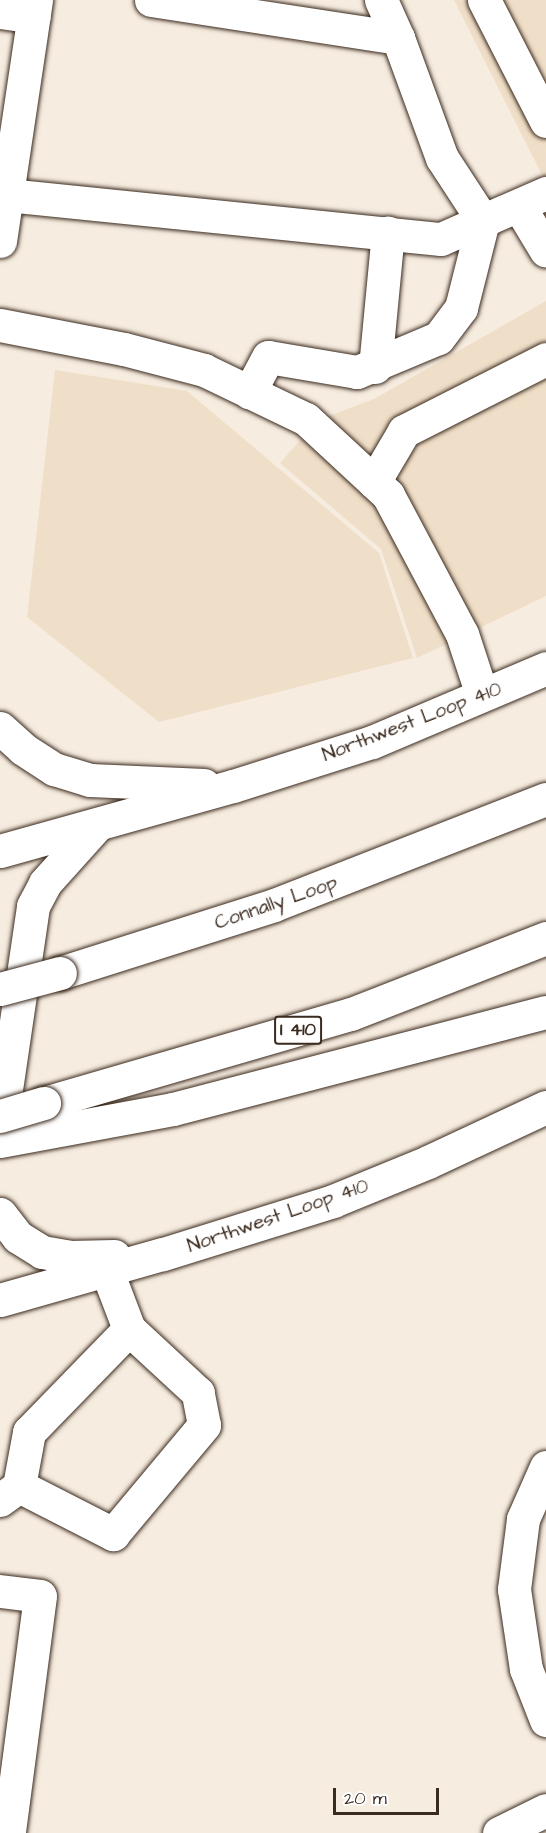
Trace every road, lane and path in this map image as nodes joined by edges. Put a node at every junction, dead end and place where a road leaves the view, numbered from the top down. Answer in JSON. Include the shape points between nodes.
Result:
{"nodes":[{"id":1,"x":151,"y":0,"type":"edge"},
{"id":2,"x":381,"y":0,"type":"edge"},
{"id":3,"x":484,"y":0,"type":"edge"},
{"id":4,"x":35,"y":9,"type":"edge"},
{"id":5,"x":0,"y":12,"type":"edge"},
{"id":6,"x":398,"y":38,"type":"junction"},
{"id":7,"x":546,"y":121,"type":"edge"},
{"id":8,"x":7,"y":195,"type":"junction"},
{"id":9,"x":533,"y":199,"type":"edge"},
{"id":10,"x":483,"y":221,"type":"junction"},
{"id":11,"x":388,"y":233,"type":"junction"},
{"id":12,"x":0,"y":241,"type":"edge"},
{"id":13,"x":546,"y":251,"type":"edge"},
{"id":14,"x":0,"y":325,"type":"edge"},
{"id":15,"x":546,"y":358,"type":"edge"},
{"id":16,"x":375,"y":367,"type":"junction"},
{"id":17,"x":249,"y":392,"type":"junction"},
{"id":18,"x":374,"y":482,"type":"junction"},
{"id":19,"x":546,"y":668,"type":"edge"},
{"id":20,"x":482,"y":695,"type":"junction"},
{"id":21,"x":0,"y":728,"type":"edge"},
{"id":22,"x":233,"y":786,"type":"junction"},
{"id":23,"x":546,"y":799,"type":"edge"},
{"id":24,"x":97,"y":825,"type":"junction"},
{"id":25,"x":0,"y":851,"type":"edge"},
{"id":26,"x":546,"y":938,"type":"edge"},
{"id":27,"x":0,"y":989,"type":"edge"},
{"id":28,"x":546,"y":1012,"type":"edge"},
{"id":29,"x":546,"y":1107,"type":"edge"},
{"id":30,"x":0,"y":1116,"type":"edge"},
{"id":31,"x":41,"y":1119,"type":"junction"},
{"id":32,"x":0,"y":1130,"type":"edge"},
{"id":33,"x":0,"y":1141,"type":"edge"},
{"id":34,"x":0,"y":1214,"type":"edge"},
{"id":35,"x":164,"y":1254,"type":"junction"},
{"id":36,"x":107,"y":1271,"type":"junction"},
{"id":37,"x":37,"y":1291,"type":"junction"},
{"id":38,"x":0,"y":1300,"type":"edge"},
{"id":39,"x":0,"y":1317,"type":"edge"},
{"id":40,"x":129,"y":1329,"type":"junction"},
{"id":41,"x":546,"y":1467,"type":"edge"},
{"id":42,"x":10,"y":1493,"type":"edge"},
{"id":43,"x":0,"y":1591,"type":"edge"},
{"id":44,"x":13,"y":1703,"type":"edge"},
{"id":45,"x":546,"y":1720,"type":"edge"},
{"id":46,"x":7,"y":1792,"type":"edge"},
{"id":47,"x":546,"y":1810,"type":"edge"},
{"id":48,"x":9,"y":1833,"type":"edge"},
{"id":49,"x":499,"y":1833,"type":"edge"}],
"edges":[{"from":1,"to":6,"type":"main road"},
{"from":2,"to":6,"type":"main road"},
{"from":3,"to":7,"type":"main road"},
{"from":4,"to":5,"type":"main road"},
{"from":4,"to":8,"type":"main road"},
{"from":6,"to":10,"type":"main road","via":[[442,158]]},
{"from":8,"to":11,"type":"main road"},
{"from":8,"to":12,"type":"main road"},
{"from":9,"to":10,"type":"main road"},
{"from":9,"to":13,"type":"main road"},
{"from":10,"to":11,"type":"main road","via":[[441,239]]},
{"from":10,"to":16,"type":"main road","via":[[461,308],[438,338]]},
{"from":11,"to":16,"type":"main road"},
{"from":14,"to":17,"type":"main road","via":[[124,349],[204,370]]},
{"from":15,"to":18,"type":"main road","via":[[404,431]]},
{"from":16,"to":17,"type":"main road","via":[[357,372],[268,357]]},
{"from":17,"to":18,"type":"main road","via":[[306,418]]},
{"from":18,"to":20,"type":"main road","via":[[388,495],[462,633]]},
{"from":19,"to":20,"type":"main road","name":"Northwest Loop 410"},
{"from":20,"to":22,"type":"main road","name":"Northwest Loop 410","via":[[372,742]]},
{"from":21,"to":22,"type":"main road","via":[[22,750],[54,769],[90,780]]},
{"from":22,"to":24,"type":"main road","name":"Northwest Loop 410"},
{"from":23,"to":27,"type":"main road","name":"Connally Loop","bridge":true,"via":[[274,905]]},
{"from":24,"to":25,"type":"main road","name":"Northwest Loop 410"},
{"from":24,"to":32,"type":"main road","via":[[45,883],[33,906]]},
{"from":26,"to":31,"type":"main road","number":"I 410","via":[[351,1014]]},
{"from":28,"to":31,"type":"main road","via":[[174,1109]]},
{"from":29,"to":35,"type":"main road","name":"Northwest Loop 410","via":[[333,1201]]},
{"from":30,"to":31,"type":"main road","number":"I 410","bridge":true},
{"from":31,"to":33,"type":"main road"},
{"from":34,"to":35,"type":"main road","via":[[18,1238],[42,1252],[70,1257]]},
{"from":35,"to":36,"type":"main road","name":"Northwest Loop 410"},
{"from":36,"to":37,"type":"main road","name":"Northwest Loop 410"},
{"from":36,"to":40,"type":"main road"},
{"from":37,"to":38,"type":"main road","name":"Northwest Loop 410"},
{"from":37,"to":39,"type":"main road"},
{"from":40,"to":42,"type":"main road","via":[[29,1432]]},
{"from":40,"to":42,"type":"main road","via":[[198,1393],[204,1425],[113,1534]]},
{"from":41,"to":45,"type":"main road","via":[[523,1519],[514,1589],[526,1669]]},
{"from":43,"to":44,"type":"main road","via":[[40,1596]]},
{"from":44,"to":46,"type":"main road"},
{"from":46,"to":48,"type":"main road"},
{"from":47,"to":49,"type":"main road"}]}
